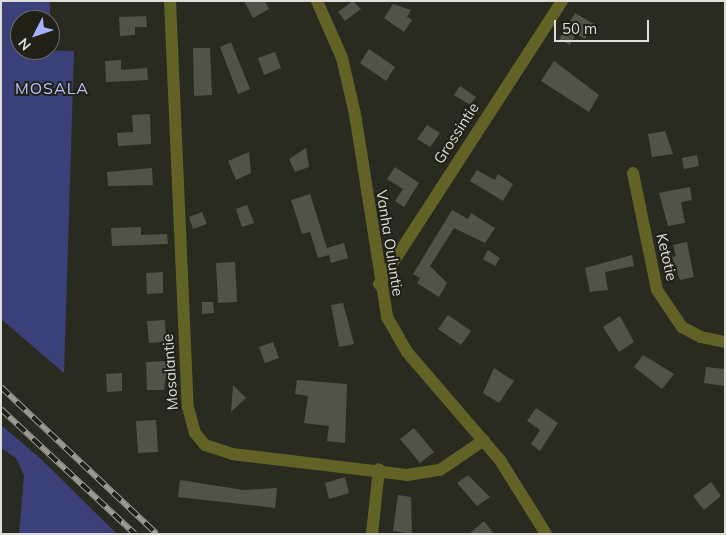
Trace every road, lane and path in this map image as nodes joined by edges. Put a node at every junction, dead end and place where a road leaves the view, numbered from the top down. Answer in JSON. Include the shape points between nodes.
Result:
{"nodes":[{"id":1,"x":170,"y":1,"type":"edge"},
{"id":2,"x":317,"y":1,"type":"edge"},
{"id":3,"x":562,"y":1,"type":"edge"},
{"id":4,"x":632,"y":173,"type":"dead end"},
{"id":5,"x":379,"y":284,"type":"junction"},
{"id":6,"x":725,"y":342,"type":"edge"},
{"id":7,"x":484,"y":440,"type":"junction"},
{"id":8,"x":379,"y":469,"type":"junction"},
{"id":9,"x":372,"y":534,"type":"edge"},
{"id":10,"x":546,"y":534,"type":"edge"}],
"edges":[{"from":1,"to":8,"type":"street","name":"Mosalantie","via":[[190,422],[205,445],[232,454]]},
{"from":2,"to":5,"type":"street","name":"Vanha Ouluntie","via":[[342,58],[355,114]]},
{"from":3,"to":5,"type":"street","name":"Grossintie"},
{"from":4,"to":6,"type":"street","name":"Ketotie","via":[[657,290],[682,327],[701,337]]},
{"from":5,"to":7,"type":"street","name":"Vanha Ouluntie","via":[[387,317],[407,352]]},
{"from":7,"to":8,"type":"street","name":"Mosalantie","via":[[432,472],[407,475]]},
{"from":7,"to":10,"type":"street","name":"Vanha Ouluntie"},
{"from":8,"to":9,"type":"street"}]}
